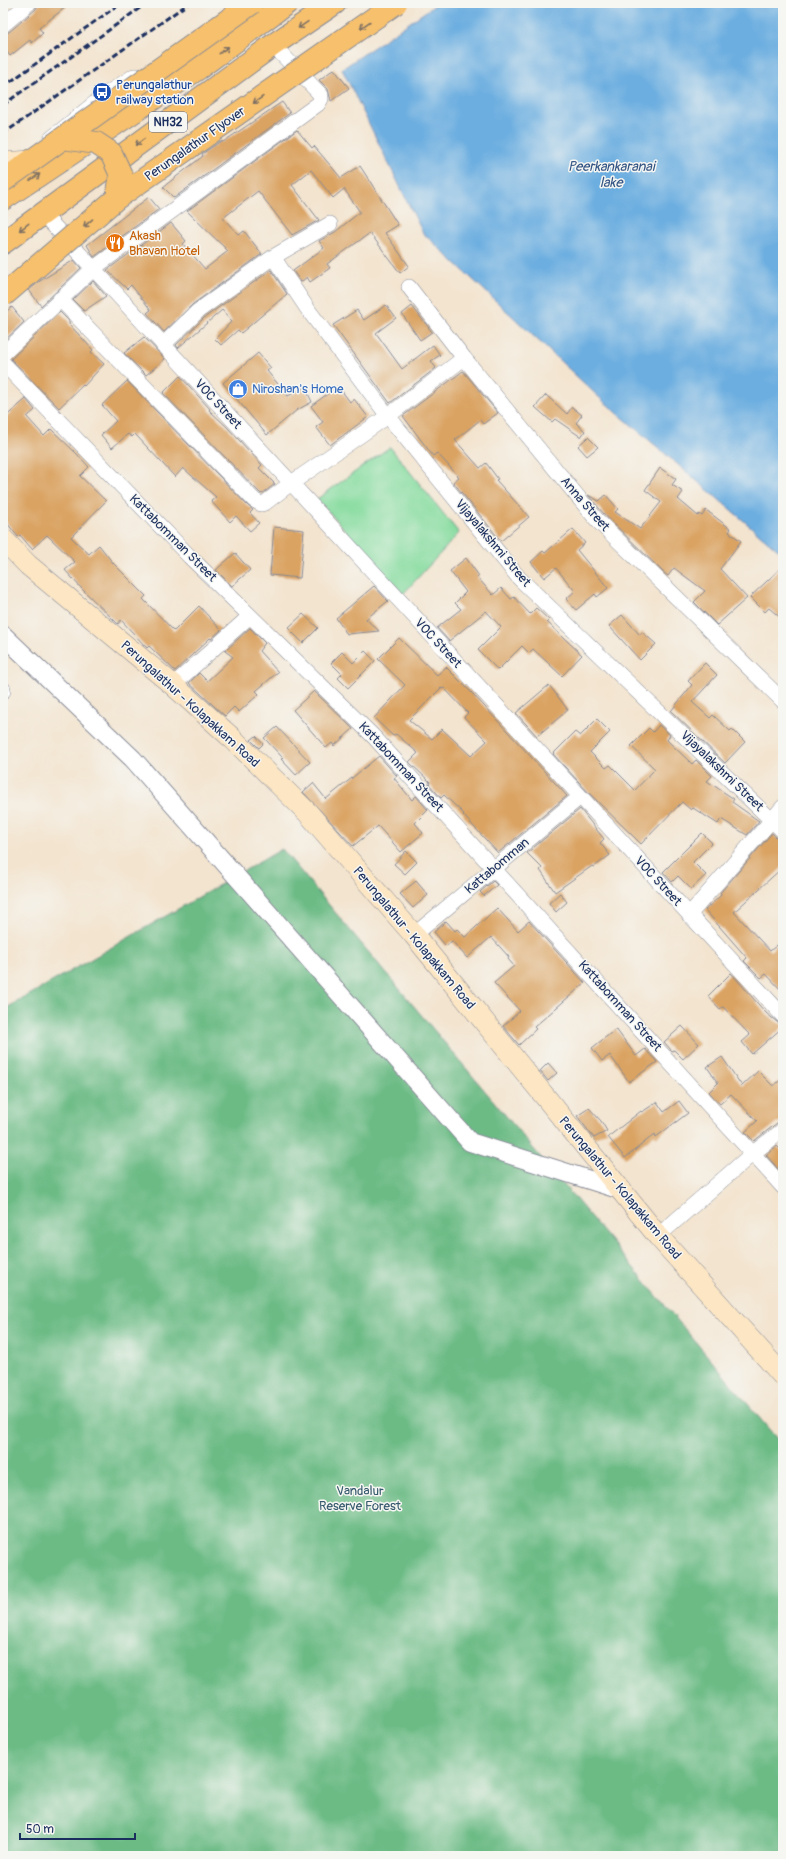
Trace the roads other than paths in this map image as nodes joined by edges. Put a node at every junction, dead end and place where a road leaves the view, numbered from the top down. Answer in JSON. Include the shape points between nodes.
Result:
{"nodes":[{"id":1,"x":29,"y":3,"type":"edge"},
{"id":2,"x":252,"y":3,"type":"edge"},
{"id":3,"x":287,"y":3,"type":"edge"},
{"id":4,"x":335,"y":3,"type":"edge"},
{"id":5,"x":396,"y":3,"type":"edge"},
{"id":6,"x":3,"y":24,"type":"edge"},
{"id":7,"x":273,"y":45,"type":"junction"},
{"id":8,"x":170,"y":70,"type":"dead end"},
{"id":9,"x":53,"y":139,"type":"junction"},
{"id":10,"x":32,"y":156,"type":"junction"},
{"id":11,"x":3,"y":164,"type":"edge"},
{"id":12,"x":3,"y":181,"type":"edge"},
{"id":13,"x":3,"y":190,"type":"edge"},
{"id":14,"x":117,"y":198,"type":"junction"},
{"id":15,"x":3,"y":199,"type":"edge"},
{"id":16,"x":42,"y":213,"type":"junction"},
{"id":17,"x":330,"y":224,"type":"dead end"},
{"id":18,"x":3,"y":243,"type":"edge"},
{"id":19,"x":274,"y":257,"type":"junction"},
{"id":20,"x":94,"y":268,"type":"junction"},
{"id":21,"x":409,"y":287,"type":"dead end"},
{"id":22,"x":3,"y":296,"type":"edge"},
{"id":23,"x":60,"y":299,"type":"junction"},
{"id":24,"x":163,"y":345,"type":"junction"},
{"id":25,"x":3,"y":354,"type":"edge"},
{"id":26,"x":464,"y":358,"type":"junction"},
{"id":27,"x":3,"y":363,"type":"edge"},
{"id":28,"x":388,"y":416,"type":"junction"},
{"id":29,"x":290,"y":484,"type":"junction"},
{"id":30,"x":3,"y":539,"type":"edge"},
{"id":31,"x":250,"y":616,"type":"junction"},
{"id":32,"x":3,"y":635,"type":"edge"},
{"id":33,"x":173,"y":685,"type":"junction"},
{"id":34,"x":783,"y":702,"type":"edge"},
{"id":35,"x":580,"y":797,"type":"junction"},
{"id":36,"x":783,"y":807,"type":"edge"},
{"id":37,"x":772,"y":819,"type":"junction"},
{"id":38,"x":783,"y":831,"type":"edge"},
{"id":39,"x":494,"y":868,"type":"junction"},
{"id":40,"x":689,"y":915,"type":"junction"},
{"id":41,"x":414,"y":935,"type":"junction"},
{"id":42,"x":783,"y":1016,"type":"edge"},
{"id":43,"x":783,"y":1130,"type":"edge"},
{"id":44,"x":752,"y":1154,"type":"junction"},
{"id":45,"x":783,"y":1187,"type":"edge"},
{"id":46,"x":621,"y":1190,"type":"junction"},
{"id":47,"x":658,"y":1236,"type":"junction"},
{"id":48,"x":783,"y":1376,"type":"edge"}],
"edges":[{"from":1,"to":6,"type":"street"},
{"from":2,"to":9,"type":"highway","bridge":true},
{"from":15,"to":3,"type":"highway","number":"NH32","one_way":true},
{"from":4,"to":7,"type":"highway","number":"NH32","one_way":true},
{"from":5,"to":14,"type":"highway","name":"Perungalathur Flyover","one_way":true,"bridge":true},
{"from":7,"to":16,"type":"highway","number":"NH32","one_way":true},
{"from":7,"to":20,"type":"street","via":[[321,95],[318,104]]},
{"from":8,"to":9,"type":"lane","via":[[133,72],[102,92]]},
{"from":9,"to":10,"type":"highway","bridge":true},
{"from":9,"to":14,"type":"highway","bridge":true,"via":[[96,143],[112,153],[121,176]]},
{"from":10,"to":11,"type":"main road","bridge":true,"via":[[13,164]]},
{"from":10,"to":12,"type":"highway","bridge":true},
{"from":10,"to":13,"type":"lane"},
{"from":14,"to":22,"type":"highway","name":"Perungalathur Flyover","one_way":true,"bridge":true},
{"from":16,"to":18,"type":"highway","number":"NH32","one_way":true},
{"from":16,"to":20,"type":"street","name":"VOC Street"},
{"from":17,"to":19,"type":"street"},
{"from":19,"to":24,"type":"street","via":[[198,311]]},
{"from":19,"to":28,"type":"street","name":"Vijayalakshmi Street","via":[[309,311]]},
{"from":20,"to":23,"type":"street"},
{"from":20,"to":24,"type":"street","name":"VOC Street"},
{"from":21,"to":26,"type":"street","name":"Anna Street"},
{"from":23,"to":25,"type":"street"},
{"from":23,"to":29,"type":"street","via":[[254,500],[261,504],[265,503]]},
{"from":24,"to":29,"type":"street","name":"VOC Street"},
{"from":26,"to":28,"type":"street"},
{"from":26,"to":34,"type":"street","name":"Anna Street","via":[[597,520]]},
{"from":27,"to":31,"type":"street","name":"Kattabomman Street"},
{"from":28,"to":29,"type":"street"},
{"from":28,"to":37,"type":"street","name":"Vijayalakshmi Street","via":[[519,578]]},
{"from":29,"to":35,"type":"street","name":"VOC Street"},
{"from":30,"to":33,"type":"main road","name":"Perungalathur - Kolapakkam Road","via":[[28,565]]},
{"from":31,"to":33,"type":"street"},
{"from":31,"to":39,"type":"street","name":"Kattabomman Street","via":[[374,737]]},
{"from":32,"to":46,"type":"street","via":[[133,758],[470,1142]]},
{"from":33,"to":41,"type":"main road","name":"Perungalathur - Kolapakkam Road","via":[[233,739],[308,813]]},
{"from":35,"to":39,"type":"street","name":"Kattabomman"},
{"from":35,"to":40,"type":"street","name":"VOC Street"},
{"from":36,"to":37,"type":"street"},
{"from":37,"to":38,"type":"street","name":"Vijayalakshmi Street"},
{"from":37,"to":40,"type":"street"},
{"from":39,"to":41,"type":"street","name":"Kattabomman"},
{"from":39,"to":44,"type":"street","name":"Kattabomman Street"},
{"from":40,"to":42,"type":"street","name":"VOC Street"},
{"from":41,"to":46,"type":"main road","name":"Perungalathur - Kolapakkam Road"},
{"from":43,"to":44,"type":"street"},
{"from":44,"to":45,"type":"street","name":"Kattabomman Street"},
{"from":44,"to":47,"type":"street"},
{"from":46,"to":47,"type":"main road","name":"Perungalathur - Kolapakkam Road"},
{"from":47,"to":48,"type":"main road","name":"Perungalathur - Kolapakkam Road"}]}
